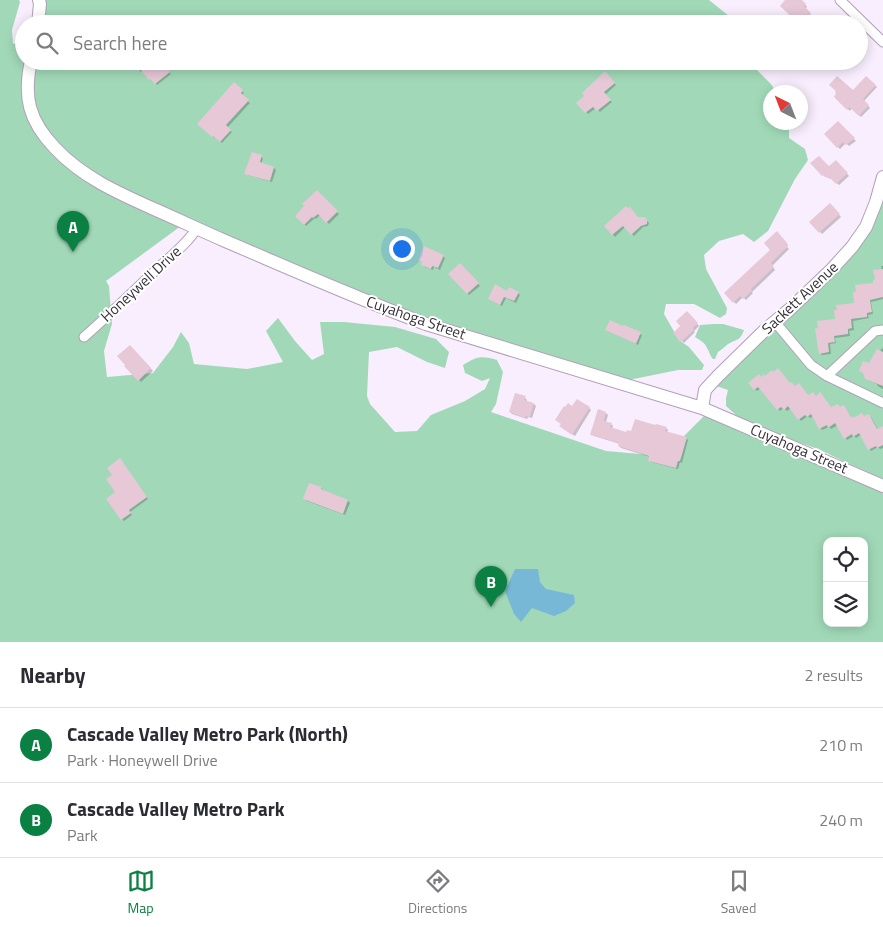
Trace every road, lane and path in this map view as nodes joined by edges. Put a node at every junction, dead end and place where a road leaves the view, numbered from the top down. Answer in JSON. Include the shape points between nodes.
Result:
{"nodes":[{"id":1,"x":39,"y":0,"type":"edge"},
{"id":2,"x":840,"y":0,"type":"edge"},
{"id":3,"x":39,"y":15,"type":"edge"},
{"id":4,"x":855,"y":15,"type":"edge"},
{"id":5,"x":868,"y":27,"type":"edge"},
{"id":6,"x":883,"y":42,"type":"edge"},
{"id":7,"x":29,"y":70,"type":"edge"},
{"id":8,"x":883,"y":177,"type":"edge"},
{"id":9,"x":197,"y":228,"type":"junction"},
{"id":10,"x":774,"y":322,"type":"junction"},
{"id":11,"x":883,"y":330,"type":"edge"},
{"id":12,"x":84,"y":337,"type":"dead end"},
{"id":13,"x":827,"y":376,"type":"junction"},
{"id":14,"x":883,"y":403,"type":"edge"},
{"id":15,"x":702,"y":408,"type":"junction"},
{"id":16,"x":883,"y":486,"type":"edge"}],
"edges":[{"from":1,"to":3,"type":"street"},
{"from":2,"to":4,"type":"street"},
{"from":5,"to":6,"type":"street"},
{"from":7,"to":9,"type":"street","name":"Cuyahoga Street","via":[[27,84],[31,110],[54,148],[84,173],[114,191]]},
{"from":8,"to":10,"type":"street","name":"Sackett Avenue","via":[[866,227],[852,247]]},
{"from":9,"to":12,"type":"street","name":"Honeywell Drive"},
{"from":9,"to":15,"type":"street","name":"Cuyahoga Street","via":[[426,324]]},
{"from":10,"to":13,"type":"street","via":[[811,365]]},
{"from":10,"to":15,"type":"street","name":"Sackett Avenue","via":[[710,384],[705,390]]},
{"from":11,"to":13,"type":"street","via":[[875,331]]},
{"from":13,"to":14,"type":"street"},
{"from":15,"to":16,"type":"street","name":"Cuyahoga Street"}]}
